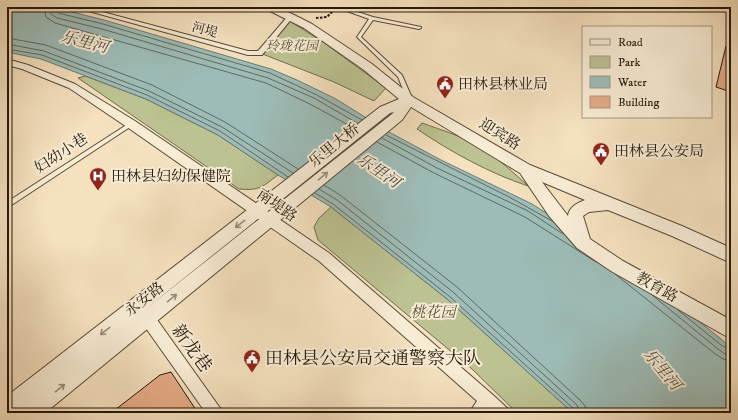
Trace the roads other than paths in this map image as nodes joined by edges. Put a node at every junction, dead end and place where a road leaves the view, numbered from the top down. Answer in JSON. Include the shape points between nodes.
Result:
{"nodes":[{"id":1,"x":77,"y":7,"type":"edge"},
{"id":2,"x":270,"y":7,"type":"edge"},
{"id":3,"x":338,"y":7,"type":"edge"},
{"id":4,"x":293,"y":18,"type":"junction"},
{"id":5,"x":372,"y":18,"type":"junction"},
{"id":6,"x":420,"y":28,"type":"dead end"},
{"id":7,"x":7,"y":62,"type":"edge"},
{"id":8,"x":410,"y":100,"type":"junction"},
{"id":9,"x":131,"y":124,"type":"junction"},
{"id":10,"x":525,"y":169,"type":"junction"},
{"id":11,"x":287,"y":196,"type":"junction"},
{"id":12,"x":611,"y":204,"type":"junction"},
{"id":13,"x":7,"y":205,"type":"edge"},
{"id":14,"x":263,"y":215,"type":"junction"},
{"id":15,"x":583,"y":243,"type":"junction"},
{"id":16,"x":731,"y":256,"type":"edge"},
{"id":17,"x":142,"y":311,"type":"junction"},
{"id":18,"x":731,"y":330,"type":"edge"},
{"id":19,"x":488,"y":400,"type":"junction"},
{"id":20,"x":7,"y":408,"type":"edge"},
{"id":21,"x":30,"y":413,"type":"edge"},
{"id":22,"x":215,"y":413,"type":"edge"},
{"id":23,"x":477,"y":413,"type":"edge"},
{"id":24,"x":502,"y":413,"type":"edge"}],
"edges":[{"from":1,"to":4,"type":"street","name":"河堤","via":[[248,53],[260,53]]},
{"from":2,"to":4,"type":"street","name":"迎宾路"},
{"from":3,"to":5,"type":"lane"},
{"from":4,"to":8,"type":"street","name":"迎宾路","via":[[368,67]]},
{"from":5,"to":6,"type":"lane"},
{"from":5,"to":8,"type":"lane","via":[[359,37],[400,76]]},
{"from":7,"to":9,"type":"street","name":"南堤路","via":[[72,86]]},
{"from":8,"to":10,"type":"street","name":"迎宾路"},
{"from":11,"to":8,"type":"street","name":"乐里大桥","one_way":true,"via":[[397,117]]},
{"from":8,"to":11,"type":"street","name":"乐里大桥","via":[[384,110]]},
{"from":9,"to":13,"type":"lane","name":"妇幼小巷"},
{"from":9,"to":14,"type":"street","name":"南堤路"},
{"from":10,"to":12,"type":"street","name":"迎宾路"},
{"from":10,"to":15,"type":"street","name":"教育路","via":[[554,212]]},
{"from":11,"to":14,"type":"street","name":"永安路"},
{"from":12,"to":15,"type":"street","via":[[588,205],[580,208],[575,214]]},
{"from":12,"to":16,"type":"street","name":"迎宾路"},
{"from":14,"to":17,"type":"street","name":"永安路"},
{"from":14,"to":19,"type":"street","name":"南堤路","via":[[324,257]]},
{"from":15,"to":18,"type":"street","name":"教育路","via":[[618,266]]},
{"from":17,"to":20,"type":"street","name":"永安路","one_way":true},
{"from":21,"to":17,"type":"street","name":"永安路","one_way":true},
{"from":17,"to":22,"type":"street","name":"新龙巷"},
{"from":19,"to":23,"type":"street"},
{"from":19,"to":24,"type":"street","name":"南堤路"}]}
